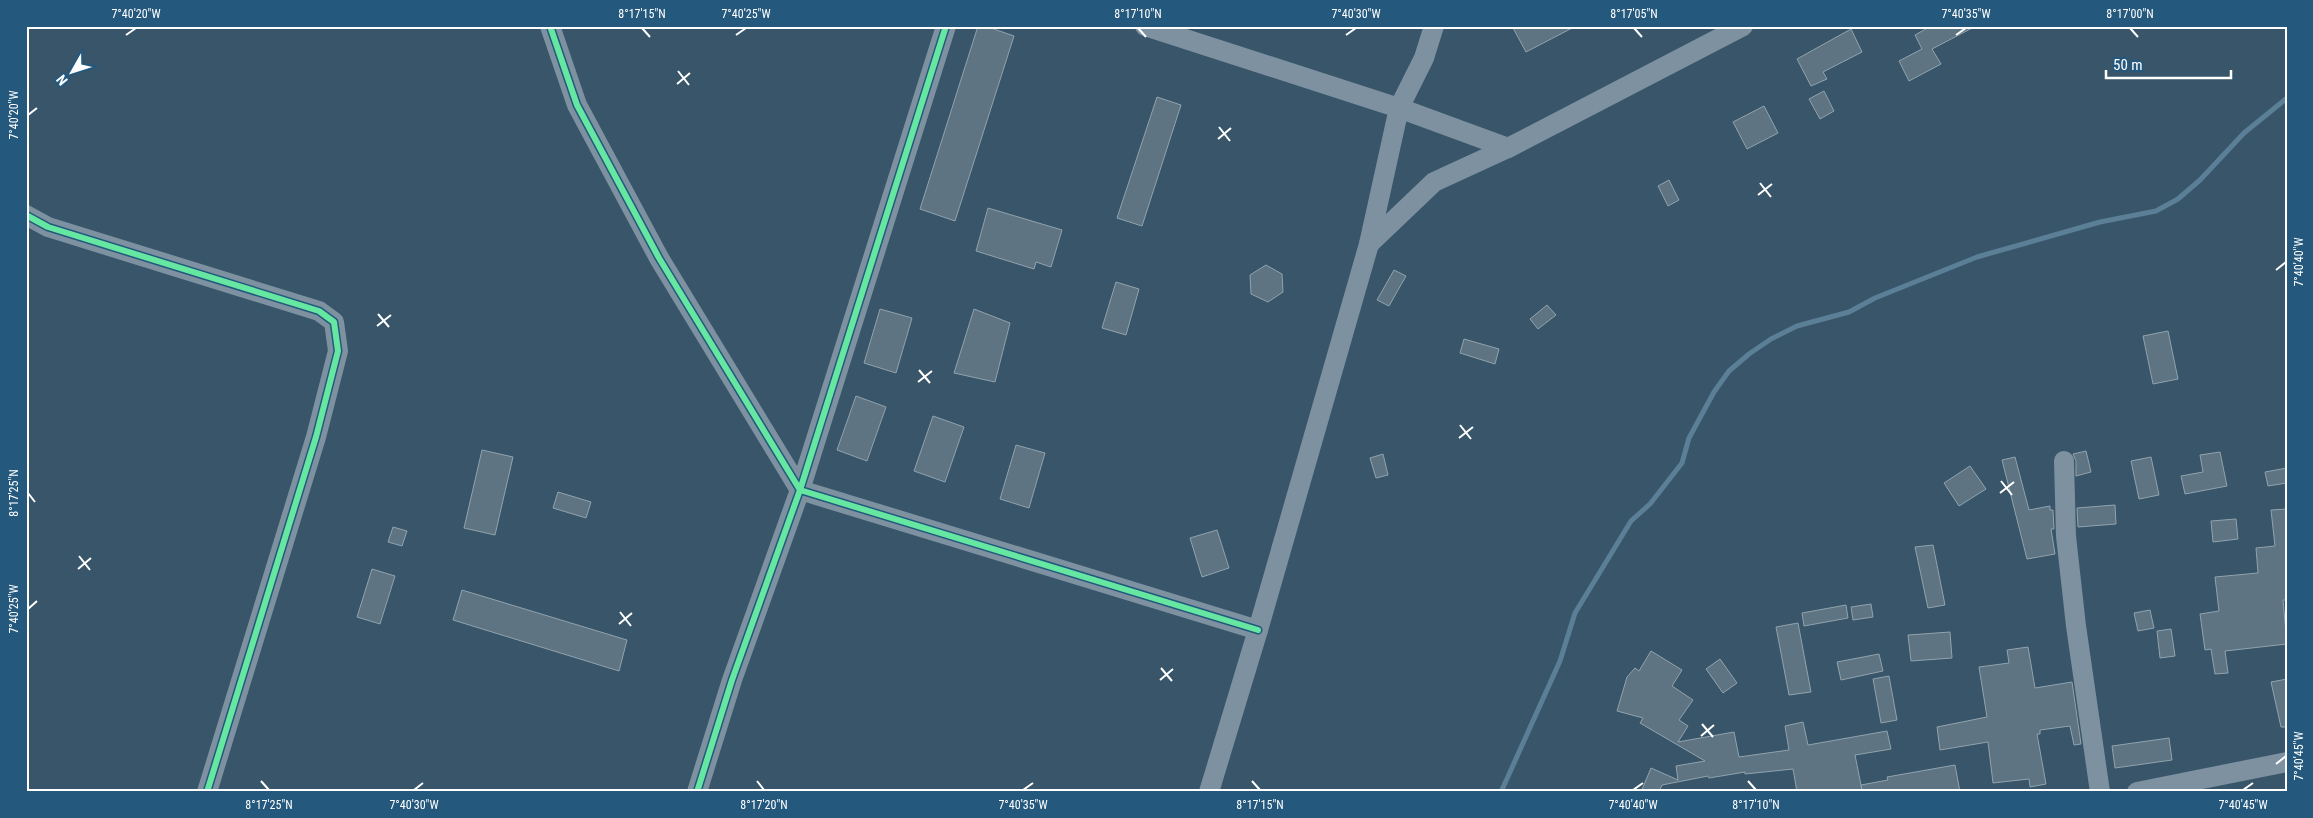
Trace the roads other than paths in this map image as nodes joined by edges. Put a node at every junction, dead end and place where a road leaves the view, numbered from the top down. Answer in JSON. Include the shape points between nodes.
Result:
{"nodes":[{"id":1,"x":550,"y":26,"type":"edge"},
{"id":2,"x":946,"y":26,"type":"edge"},
{"id":3,"x":1145,"y":26,"type":"edge"},
{"id":4,"x":1434,"y":26,"type":"edge"},
{"id":5,"x":1714,"y":26,"type":"edge"},
{"id":6,"x":1743,"y":26,"type":"edge"},
{"id":7,"x":1699,"y":50,"type":"junction"},
{"id":8,"x":1399,"y":108,"type":"junction"},
{"id":9,"x":1508,"y":148,"type":"junction"},
{"id":10,"x":26,"y":215,"type":"edge"},
{"id":11,"x":1368,"y":244,"type":"junction"},
{"id":12,"x":2064,"y":461,"type":"dead end"},
{"id":13,"x":800,"y":490,"type":"junction"},
{"id":14,"x":1258,"y":630,"type":"junction"},
{"id":15,"x":2287,"y":762,"type":"edge"},
{"id":16,"x":207,"y":792,"type":"edge"},
{"id":17,"x":697,"y":792,"type":"edge"},
{"id":18,"x":1209,"y":792,"type":"edge"},
{"id":19,"x":2100,"y":792,"type":"edge"},
{"id":20,"x":2137,"y":792,"type":"edge"}],
"edges":[{"from":1,"to":13,"type":"street","via":[[577,105],[655,250]]},
{"from":2,"to":13,"type":"street"},
{"from":3,"to":8,"type":"street"},
{"from":4,"to":8,"type":"street","via":[[1424,58]]},
{"from":5,"to":7,"type":"street"},
{"from":6,"to":7,"type":"street"},
{"from":7,"to":9,"type":"street"},
{"from":8,"to":9,"type":"street"},
{"from":8,"to":11,"type":"street"},
{"from":9,"to":11,"type":"street","via":[[1434,182]]},
{"from":10,"to":16,"type":"street","via":[[48,227],[319,311],[334,322],[338,350],[316,437]]},
{"from":11,"to":14,"type":"street"},
{"from":12,"to":19,"type":"street","via":[[2066,536]]},
{"from":13,"to":14,"type":"street"},
{"from":13,"to":17,"type":"street","via":[[732,680]]},
{"from":14,"to":18,"type":"street"},
{"from":15,"to":20,"type":"street"}]}
